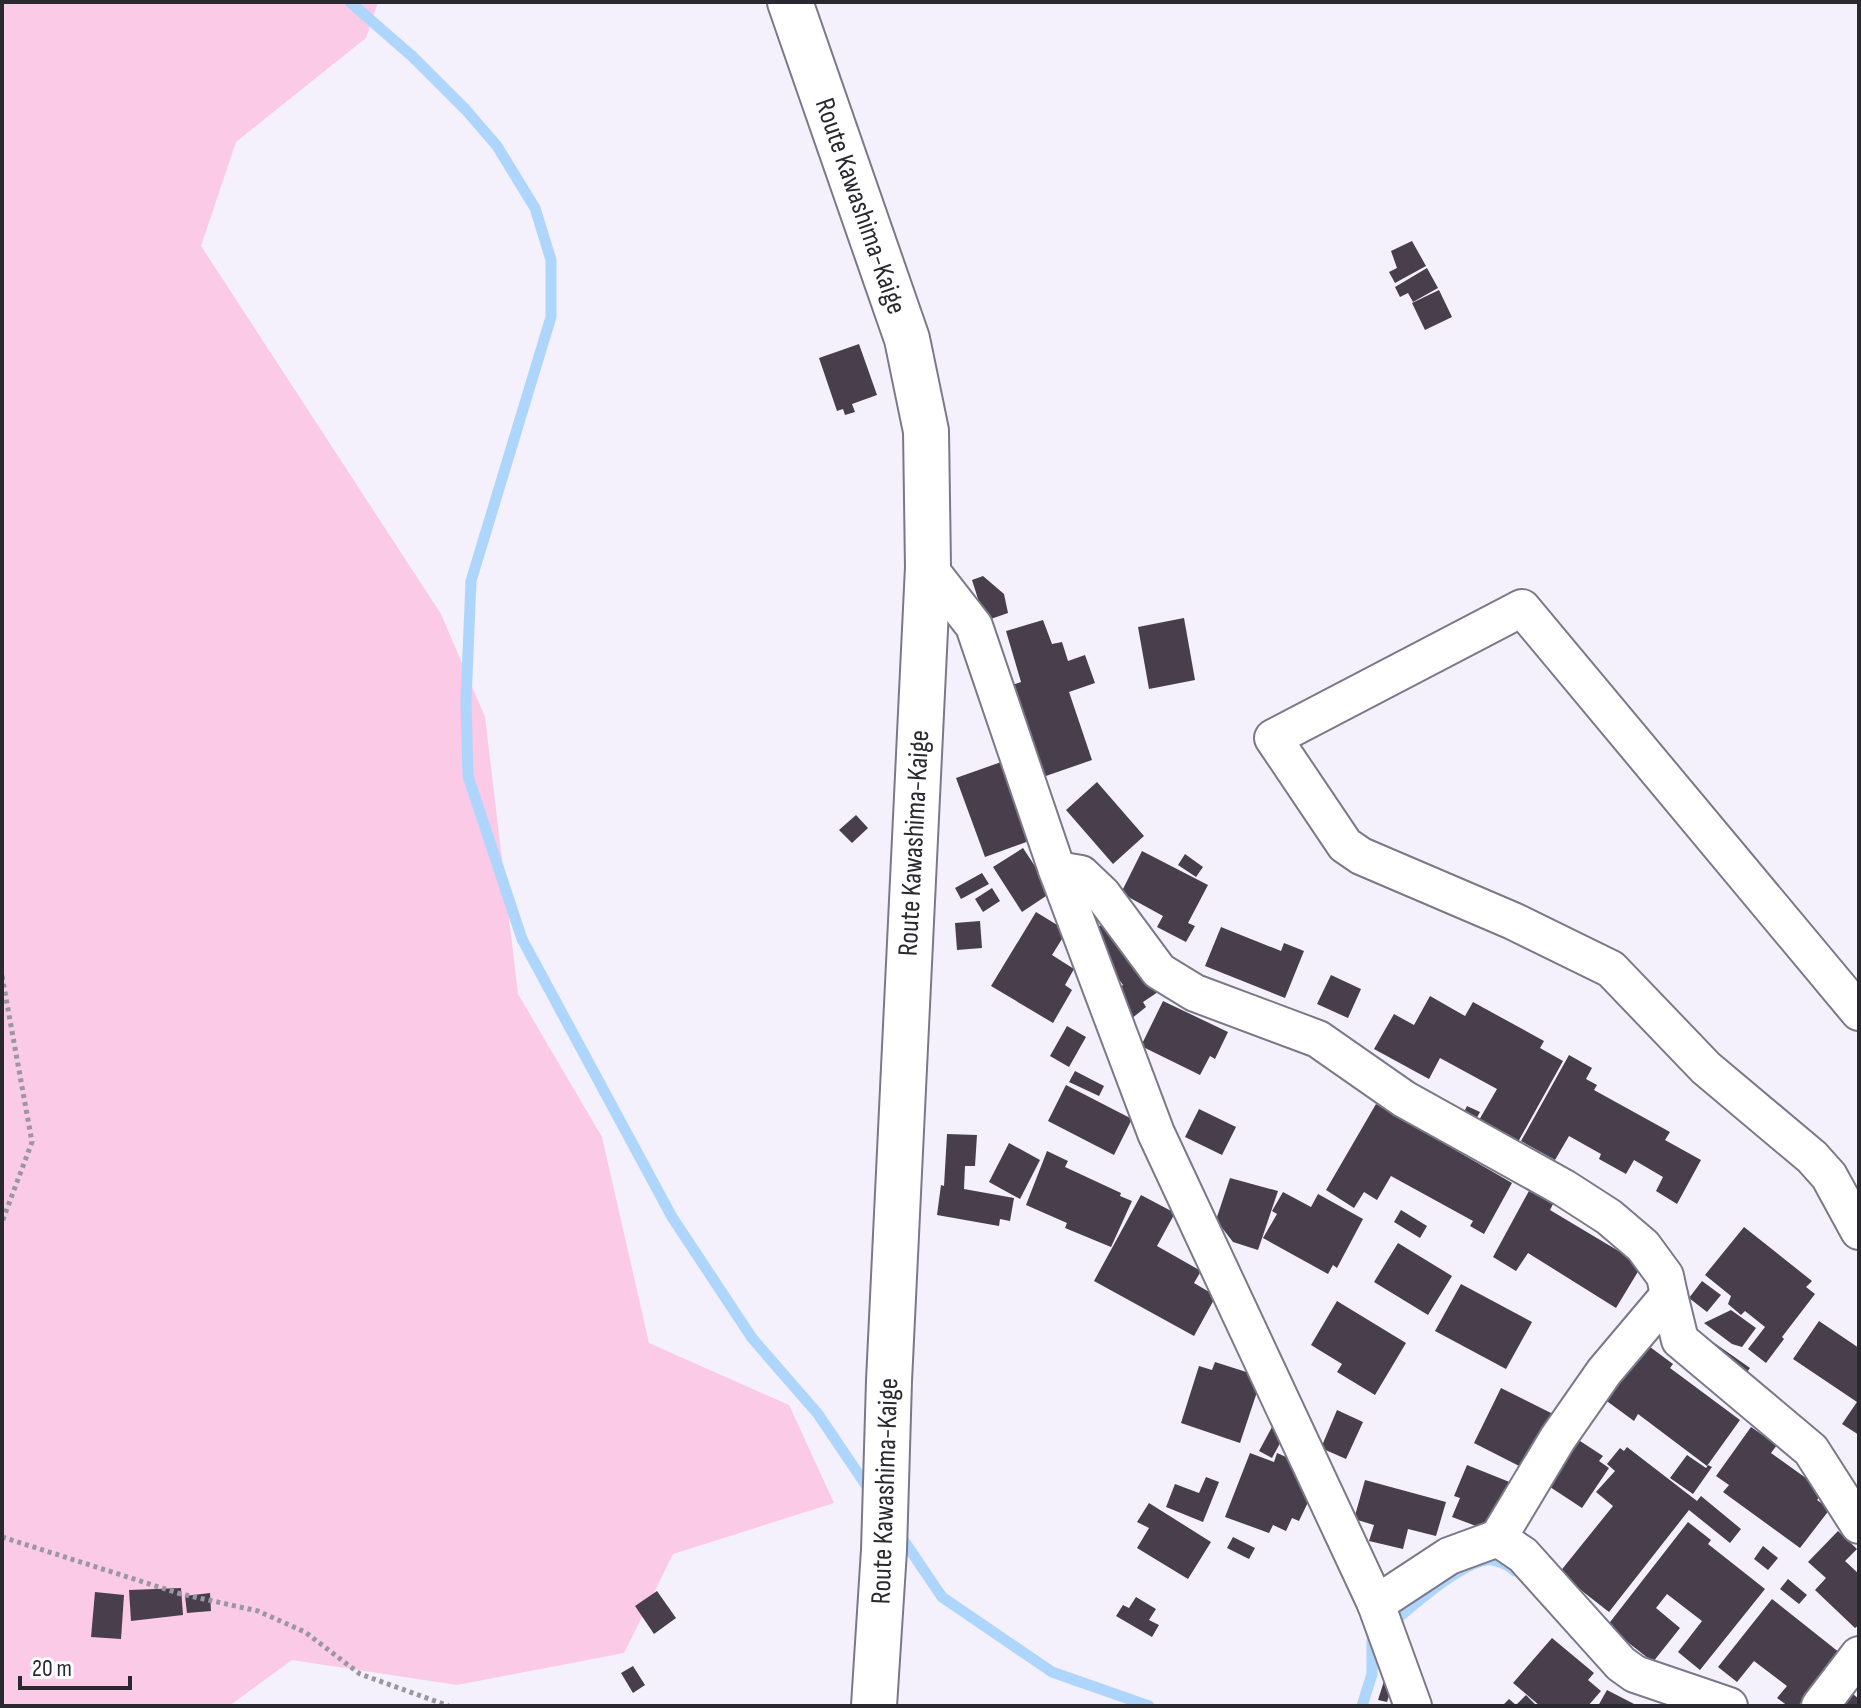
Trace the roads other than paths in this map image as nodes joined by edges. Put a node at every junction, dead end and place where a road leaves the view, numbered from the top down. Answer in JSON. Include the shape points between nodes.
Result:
{"nodes":[{"id":1,"x":790,"y":2,"type":"edge"},
{"id":2,"x":928,"y":567,"type":"junction"},
{"id":3,"x":1057,"y":870,"type":"junction"},
{"id":4,"x":1859,"y":1012,"type":"edge"},
{"id":5,"x":1859,"y":1231,"type":"edge"},
{"id":6,"x":1669,"y":1295,"type":"junction"},
{"id":7,"x":1859,"y":1525,"type":"edge"},
{"id":8,"x":1498,"y":1538,"type":"junction"},
{"id":9,"x":1376,"y":1604,"type":"junction"},
{"id":10,"x":1859,"y":1655,"type":"edge"},
{"id":11,"x":874,"y":1706,"type":"edge"},
{"id":12,"x":1413,"y":1706,"type":"edge"},
{"id":13,"x":1729,"y":1706,"type":"edge"},
{"id":14,"x":1820,"y":1706,"type":"edge"}],
"edges":[{"from":1,"to":2,"type":"main road","name":"Route Kawashima-Kaige","via":[[907,339],[926,431]]},
{"from":2,"to":3,"type":"street","via":[[974,626]]},
{"from":2,"to":11,"type":"main road","name":"Route Kawashima-Kaige"},
{"from":3,"to":6,"type":"street","via":[[1081,874],[1102,894],[1159,971],[1195,993],[1318,1039],[1404,1099],[1609,1217],[1643,1246],[1665,1276]]},
{"from":3,"to":9,"type":"street","via":[[1156,1133]]},
{"from":4,"to":5,"type":"street","via":[[1522,608],[1273,738],[1345,845],[1361,856],[1611,969],[1706,1068],[1812,1157],[1829,1176]]},
{"from":6,"to":7,"type":"street","via":[[1680,1340],[1811,1450]]},
{"from":6,"to":8,"type":"street","via":[[1604,1372]]},
{"from":8,"to":9,"type":"street","via":[[1449,1556]]},
{"from":8,"to":13,"type":"street","via":[[1523,1555],[1621,1664],[1635,1674]]},
{"from":9,"to":12,"type":"street"},
{"from":10,"to":14,"type":"street"}]}
